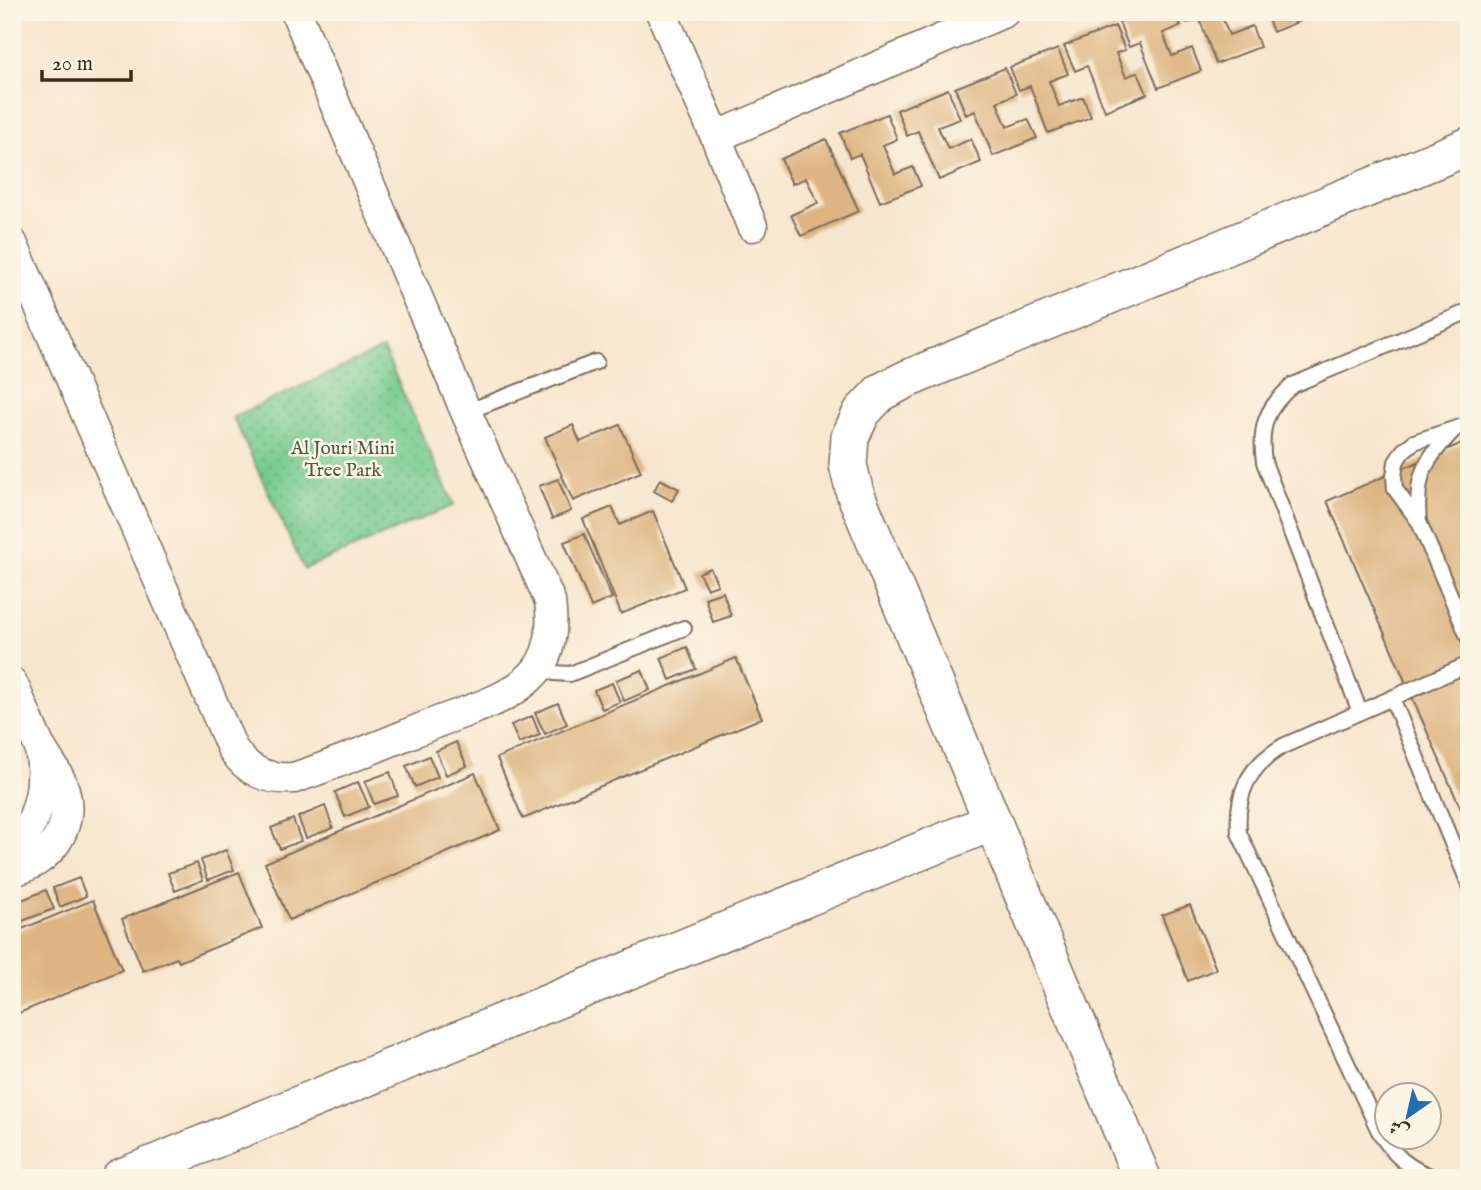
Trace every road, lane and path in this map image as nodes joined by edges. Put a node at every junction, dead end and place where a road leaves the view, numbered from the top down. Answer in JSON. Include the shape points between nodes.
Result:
{"nodes":[{"id":1,"x":296,"y":12,"type":"edge"},
{"id":2,"x":661,"y":12,"type":"edge"},
{"id":3,"x":987,"y":15,"type":"edge"},
{"id":4,"x":716,"y":137,"type":"junction"},
{"id":5,"x":1469,"y":146,"type":"edge"},
{"id":6,"x":752,"y":226,"type":"dead end"},
{"id":7,"x":12,"y":243,"type":"edge"},
{"id":8,"x":1469,"y":310,"type":"edge"},
{"id":9,"x":596,"y":362,"type":"dead end"},
{"id":10,"x":466,"y":412,"type":"junction"},
{"id":11,"x":1462,"y":427,"type":"edge"},
{"id":12,"x":1419,"y":522,"type":"junction"},
{"id":13,"x":684,"y":628,"type":"dead end"},
{"id":14,"x":1469,"y":639,"type":"edge"},
{"id":15,"x":1469,"y":664,"type":"edge"},
{"id":16,"x":540,"y":665,"type":"junction"},
{"id":17,"x":12,"y":683,"type":"edge"},
{"id":18,"x":1392,"y":698,"type":"junction"},
{"id":19,"x":1360,"y":712,"type":"junction"},
{"id":20,"x":39,"y":745,"type":"junction"},
{"id":21,"x":992,"y":822,"type":"junction"},
{"id":22,"x":12,"y":851,"type":"edge"},
{"id":23,"x":12,"y":871,"type":"edge"},
{"id":24,"x":1469,"y":884,"type":"edge"},
{"id":25,"x":120,"y":1178,"type":"edge"},
{"id":26,"x":1142,"y":1178,"type":"edge"},
{"id":27,"x":1437,"y":1178,"type":"edge"}],
"edges":[{"from":1,"to":10,"type":"street"},
{"from":2,"to":4,"type":"street"},
{"from":3,"to":4,"type":"street"},
{"from":4,"to":6,"type":"street"},
{"from":5,"to":21,"type":"street","via":[[907,379],[881,392],[862,412],[850,438],[848,465],[855,493]]},
{"from":7,"to":16,"type":"street","via":[[240,761],[279,779],[307,773],[496,699],[528,680]]},
{"from":8,"to":19,"type":"lane","via":[[1293,385],[1274,403],[1263,427],[1264,462]]},
{"from":9,"to":10,"type":"lane"},
{"from":10,"to":16,"type":"street","via":[[550,601],[550,645]]},
{"from":11,"to":12,"type":"lane","via":[[1422,470]]},
{"from":11,"to":12,"type":"lane","via":[[1413,442],[1396,462],[1395,489]]},
{"from":12,"to":14,"type":"lane"},
{"from":13,"to":16,"type":"lane","via":[[570,674],[554,673]]},
{"from":15,"to":18,"type":"lane"},
{"from":17,"to":20,"type":"street"},
{"from":18,"to":19,"type":"lane"},
{"from":18,"to":24,"type":"lane"},
{"from":19,"to":27,"type":"lane","via":[[1268,755],[1246,782],[1240,798],[1239,833],[1389,1148],[1404,1163]]},
{"from":20,"to":22,"type":"street","via":[[40,801],[25,835]]},
{"from":20,"to":23,"type":"street","via":[[64,790],[63,831],[36,862]]},
{"from":21,"to":25,"type":"street"},
{"from":21,"to":26,"type":"street"}]}
